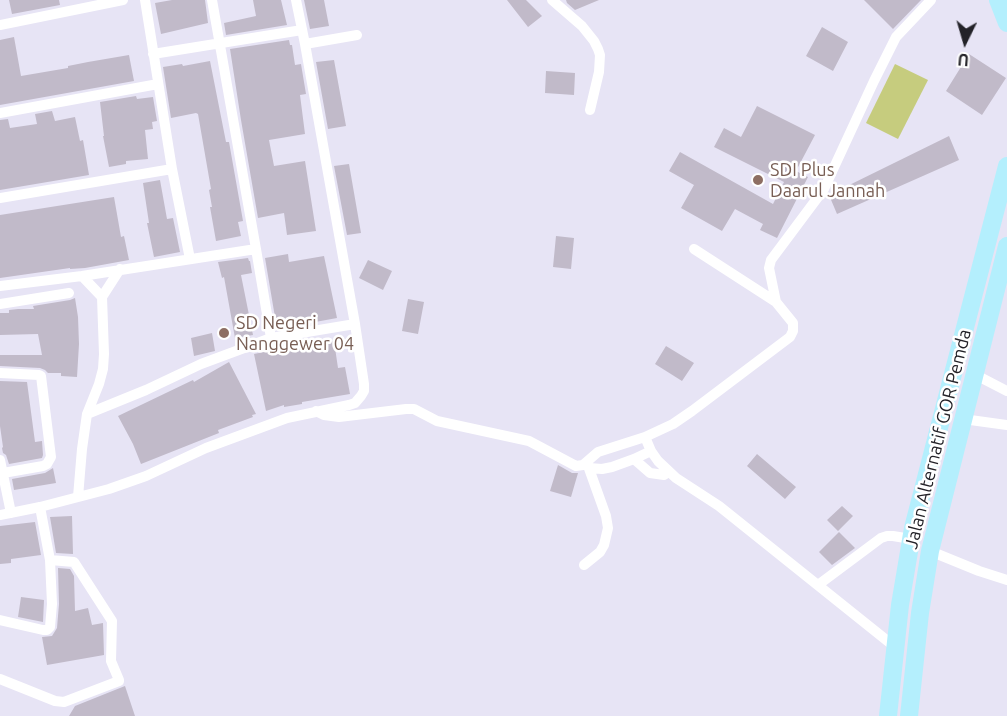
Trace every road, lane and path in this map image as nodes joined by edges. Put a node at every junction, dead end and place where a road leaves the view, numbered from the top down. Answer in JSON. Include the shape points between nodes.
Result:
{"nodes":[{"id":1,"x":123,"y":0,"type":"edge"},
{"id":2,"x":145,"y":0,"type":"edge"},
{"id":3,"x":212,"y":0,"type":"edge"},
{"id":4,"x":296,"y":0,"type":"edge"},
{"id":5,"x":552,"y":0,"type":"edge"},
{"id":6,"x":931,"y":0,"type":"edge"},
{"id":7,"x":998,"y":0,"type":"edge"},
{"id":8,"x":1007,"y":23,"type":"edge"},
{"id":9,"x":0,"y":25,"type":"edge"},
{"id":10,"x":302,"y":30,"type":"junction"},
{"id":11,"x":357,"y":35,"type":"dead end"},
{"id":12,"x":219,"y":44,"type":"junction"},
{"id":13,"x":305,"y":44,"type":"junction"},
{"id":14,"x":153,"y":54,"type":"junction"},
{"id":15,"x":158,"y":84,"type":"junction"},
{"id":16,"x":590,"y":110,"type":"dead end"},
{"id":17,"x":0,"y":113,"type":"edge"},
{"id":18,"x":1007,"y":166,"type":"edge"},
{"id":19,"x":172,"y":170,"type":"junction"},
{"id":20,"x":0,"y":198,"type":"edge"},
{"id":21,"x":1007,"y":248,"type":"edge"},
{"id":22,"x":256,"y":249,"type":"junction"},
{"id":23,"x":694,"y":249,"type":"dead end"},
{"id":24,"x":190,"y":259,"type":"junction"},
{"id":25,"x":120,"y":269,"type":"junction"},
{"id":26,"x":82,"y":276,"type":"junction"},
{"id":27,"x":0,"y":286,"type":"edge"},
{"id":28,"x":69,"y":294,"type":"dead end"},
{"id":29,"x":102,"y":297,"type":"junction"},
{"id":30,"x":776,"y":302,"type":"junction"},
{"id":31,"x":0,"y":304,"type":"edge"},
{"id":32,"x":355,"y":324,"type":"junction"},
{"id":33,"x":271,"y":338,"type":"junction"},
{"id":34,"x":0,"y":373,"type":"edge"},
{"id":35,"x":974,"y":374,"type":"junction"},
{"id":36,"x":1007,"y":391,"type":"edge"},
{"id":37,"x":316,"y":411,"type":"junction"},
{"id":38,"x":87,"y":414,"type":"junction"},
{"id":39,"x":963,"y":419,"type":"junction"},
{"id":40,"x":1007,"y":425,"type":"edge"},
{"id":41,"x":645,"y":437,"type":"junction"},
{"id":42,"x":651,"y":451,"type":"junction"},
{"id":43,"x":634,"y":459,"type":"junction"},
{"id":44,"x":0,"y":460,"type":"edge"},
{"id":45,"x":584,"y":465,"type":"junction"},
{"id":46,"x":668,"y":472,"type":"junction"},
{"id":47,"x":3,"y":473,"type":"junction"},
{"id":48,"x":78,"y":497,"type":"junction"},
{"id":49,"x":40,"y":507,"type":"junction"},
{"id":50,"x":6,"y":514,"type":"edge"},
{"id":51,"x":911,"y":539,"type":"junction"},
{"id":52,"x":930,"y":551,"type":"junction"},
{"id":53,"x":50,"y":560,"type":"junction"},
{"id":54,"x":584,"y":565,"type":"dead end"},
{"id":55,"x":1007,"y":580,"type":"edge"},
{"id":56,"x":818,"y":585,"type":"junction"},
{"id":57,"x":0,"y":620,"type":"edge"},
{"id":58,"x":895,"y":647,"type":"junction"},
{"id":59,"x":0,"y":679,"type":"edge"},
{"id":60,"x":888,"y":716,"type":"edge"},
{"id":61,"x":909,"y":716,"type":"edge"}],
"edges":[{"from":1,"to":9,"type":"street"},
{"from":2,"to":14,"type":"street"},
{"from":3,"to":12,"type":"street"},
{"from":4,"to":10,"type":"street"},
{"from":5,"to":16,"type":"street","via":[[582,26],[598,49],[599,72]]},
{"from":6,"to":30,"type":"street","via":[[896,37],[824,189],[771,260]]},
{"from":7,"to":8,"type":"main road"},
{"from":10,"to":12,"type":"street"},
{"from":10,"to":13,"type":"street"},
{"from":11,"to":13,"type":"street"},
{"from":12,"to":14,"type":"street"},
{"from":12,"to":22,"type":"street"},
{"from":13,"to":32,"type":"street"},
{"from":14,"to":15,"type":"street"},
{"from":15,"to":17,"type":"street"},
{"from":15,"to":19,"type":"street"},
{"from":18,"to":51,"type":"main road","name":"Jalan Alternatif GOR Pemda"},
{"from":19,"to":20,"type":"street"},
{"from":19,"to":24,"type":"street"},
{"from":21,"to":35,"type":"main road","name":"Jalan Alternatif GOR Pemda"},
{"from":22,"to":24,"type":"street"},
{"from":22,"to":33,"type":"street"},
{"from":23,"to":30,"type":"street"},
{"from":24,"to":25,"type":"street"},
{"from":25,"to":26,"type":"street"},
{"from":25,"to":29,"type":"street"},
{"from":26,"to":27,"type":"street"},
{"from":26,"to":29,"type":"street"},
{"from":28,"to":31,"type":"street"},
{"from":29,"to":38,"type":"street","via":[[103,369]]},
{"from":30,"to":41,"type":"street","via":[[793,323],[790,337],[692,411]]},
{"from":32,"to":33,"type":"street"},
{"from":32,"to":37,"type":"street","via":[[364,384],[362,396],[349,405]]},
{"from":33,"to":38,"type":"street"},
{"from":34,"to":47,"type":"street","via":[[40,375],[51,457],[43,466]]},
{"from":35,"to":36,"type":"street"},
{"from":35,"to":39,"type":"main road","name":"Jalan Alternatif GOR Pemda"},
{"from":37,"to":45,"type":"street","via":[[339,417],[414,409],[437,421],[530,441]]},
{"from":37,"to":48,"type":"street","via":[[206,448],[146,476]]},
{"from":38,"to":48,"type":"street"},
{"from":39,"to":40,"type":"street"},
{"from":39,"to":52,"type":"main road","name":"Jalan Alternatif GOR Pemda"},
{"from":41,"to":42,"type":"street"},
{"from":41,"to":45,"type":"street","via":[[598,452]]},
{"from":42,"to":43,"type":"street"},
{"from":42,"to":46,"type":"street"},
{"from":43,"to":45,"type":"street","via":[[612,467]]},
{"from":43,"to":46,"type":"street","via":[[650,472]]},
{"from":44,"to":47,"type":"street"},
{"from":45,"to":54,"type":"street","via":[[608,528],[604,545]]},
{"from":46,"to":56,"type":"street","via":[[719,506]]},
{"from":47,"to":50,"type":"street"},
{"from":48,"to":49,"type":"street"},
{"from":49,"to":50,"type":"street"},
{"from":49,"to":53,"type":"street"},
{"from":51,"to":56,"type":"street","via":[[881,538]]},
{"from":51,"to":58,"type":"main road","name":"Jalan Alternatif GOR Pemda"},
{"from":52,"to":55,"type":"street"},
{"from":52,"to":61,"type":"main road","name":"Jalan Alternatif GOR Pemda"},
{"from":53,"to":57,"type":"street","via":[[52,604],[47,630]]},
{"from":53,"to":59,"type":"street","via":[[74,562],[112,621],[111,661],[119,681],[64,702]]},
{"from":56,"to":58,"type":"street"},
{"from":58,"to":60,"type":"main road","name":"Jalan Alternatif GOR Pemda"}]}
